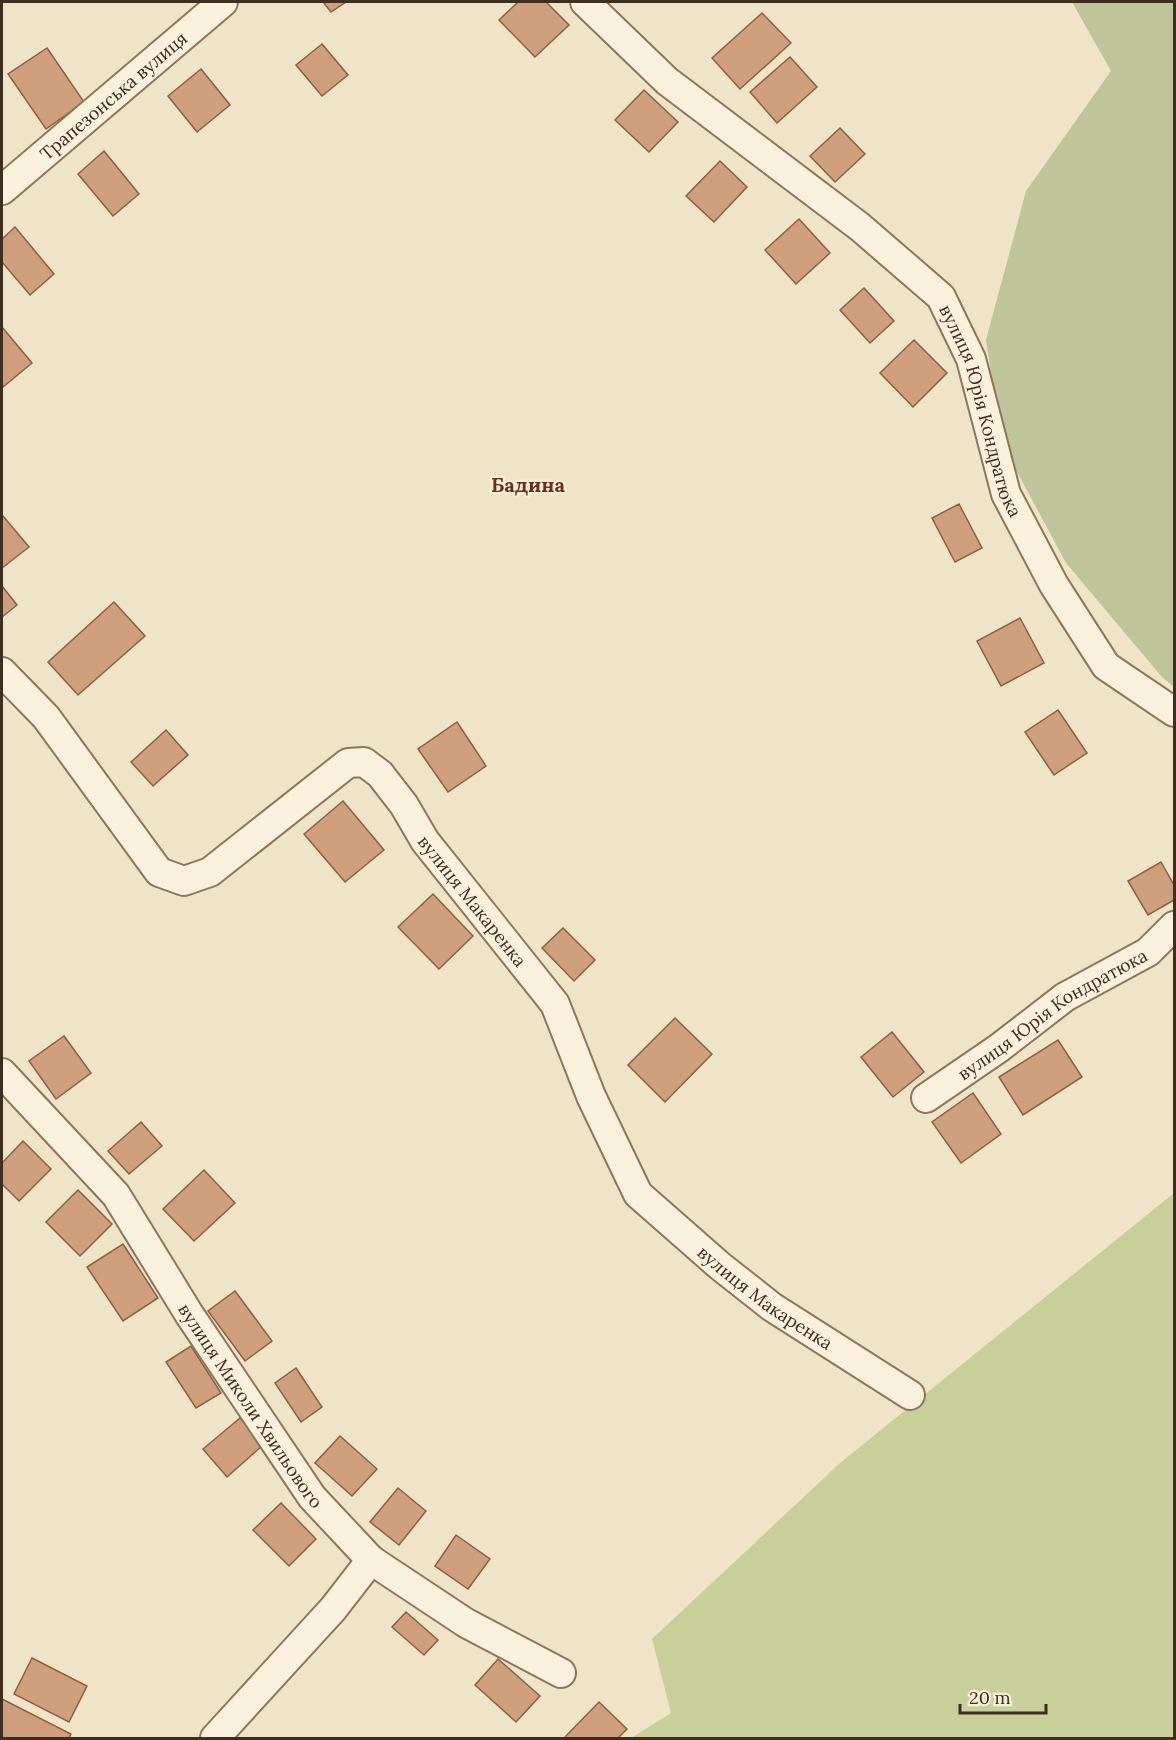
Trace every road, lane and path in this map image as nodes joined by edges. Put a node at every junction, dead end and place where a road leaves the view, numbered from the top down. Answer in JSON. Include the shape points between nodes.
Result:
{"nodes":[{"id":1,"x":223,"y":2,"type":"edge"},
{"id":2,"x":585,"y":2,"type":"edge"},
{"id":3,"x":2,"y":190,"type":"edge"},
{"id":4,"x":2,"y":672,"type":"edge"},
{"id":5,"x":1174,"y":712,"type":"edge"},
{"id":6,"x":1174,"y":926,"type":"edge"},
{"id":7,"x":2,"y":1073,"type":"edge"},
{"id":8,"x":926,"y":1098,"type":"dead end"},
{"id":9,"x":910,"y":1395,"type":"dead end"},
{"id":10,"x":371,"y":1560,"type":"junction"},
{"id":11,"x":561,"y":1673,"type":"dead end"},
{"id":12,"x":215,"y":1738,"type":"edge"}],
"edges":[{"from":1,"to":3,"type":"street","name":"Трапезонська вулиця"},
{"from":2,"to":5,"type":"street","name":"вулиця Юрія Кондратюка","via":[[667,81],[860,227],[941,297],[971,359],[1006,494],[1054,585],[1106,666]]},
{"from":4,"to":9,"type":"street","name":"вулиця Макаренка","via":[[46,717],[159,872],[184,881],[210,872],[348,763],[364,762],[380,774],[446,868],[555,1004],[591,1096],[638,1194],[772,1307]]},
{"from":6,"to":8,"type":"street","name":"вулиця Юрія Кондратюка","via":[[1148,952],[1065,997]]},
{"from":7,"to":10,"type":"street","name":"вулиця Миколи Хвильового","via":[[116,1195],[189,1314],[312,1497]]},
{"from":10,"to":11,"type":"street","name":"вулиця Миколи Хвильового","via":[[466,1623]]},
{"from":10,"to":12,"type":"street","via":[[333,1609]]}]}
